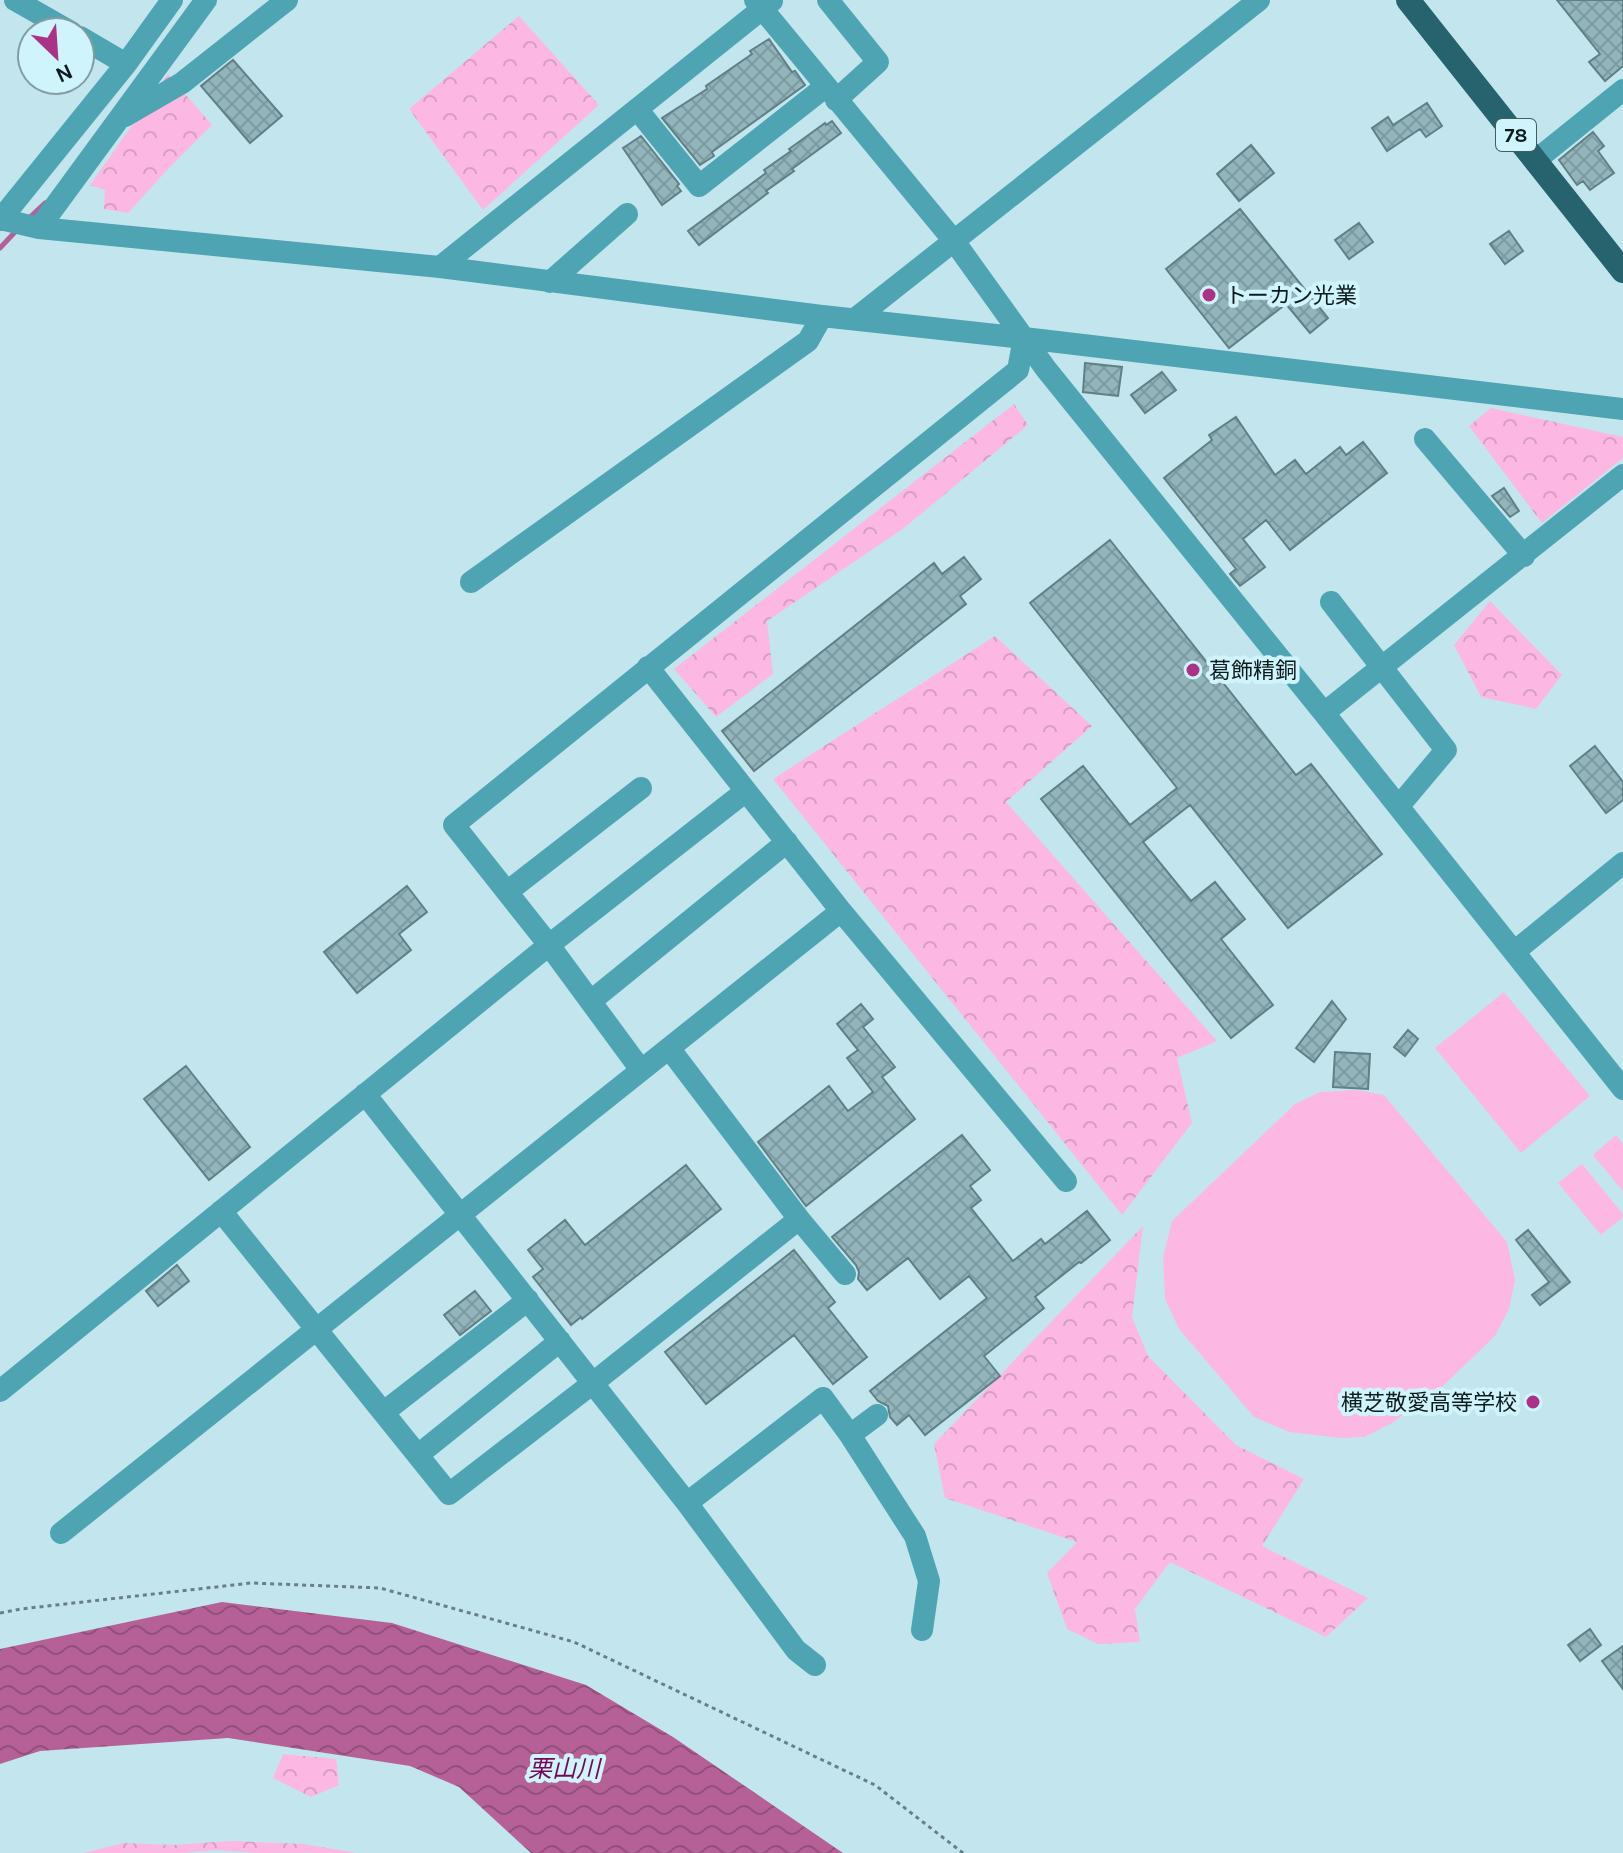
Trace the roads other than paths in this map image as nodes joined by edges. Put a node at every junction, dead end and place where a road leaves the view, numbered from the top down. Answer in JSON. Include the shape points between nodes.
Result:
{"nodes":[{"id":1,"x":15,"y":0,"type":"edge"},
{"id":2,"x":172,"y":0,"type":"edge"},
{"id":3,"x":206,"y":0,"type":"edge"},
{"id":4,"x":287,"y":0,"type":"edge"},
{"id":5,"x":828,"y":0,"type":"edge"},
{"id":6,"x":1259,"y":0,"type":"edge"},
{"id":7,"x":1408,"y":0,"type":"edge"},
{"id":8,"x":763,"y":3,"type":"edge"},
{"id":9,"x":43,"y":16,"type":"edge"},
{"id":10,"x":96,"y":46,"type":"edge"},
{"id":11,"x":126,"y":64,"type":"junction"},
{"id":12,"x":1623,"y":90,"type":"edge"},
{"id":13,"x":830,"y":94,"type":"junction"},
{"id":14,"x":637,"y":109,"type":"junction"},
{"id":15,"x":117,"y":120,"type":"junction"},
{"id":16,"x":1536,"y":160,"type":"junction"},
{"id":17,"x":627,"y":214,"type":"dead end"},
{"id":18,"x":0,"y":219,"type":"edge"},
{"id":19,"x":39,"y":228,"type":"junction"},
{"id":20,"x":954,"y":241,"type":"junction"},
{"id":21,"x":440,"y":267,"type":"junction"},
{"id":22,"x":1623,"y":271,"type":"edge"},
{"id":23,"x":550,"y":282,"type":"junction"},
{"id":24,"x":822,"y":316,"type":"junction"},
{"id":25,"x":855,"y":319,"type":"junction"},
{"id":26,"x":1024,"y":338,"type":"junction"},
{"id":27,"x":1623,"y":409,"type":"edge"},
{"id":28,"x":1425,"y":439,"type":"dead end"},
{"id":29,"x":1623,"y":475,"type":"edge"},
{"id":30,"x":1524,"y":556,"type":"junction"},
{"id":31,"x":471,"y":582,"type":"dead end"},
{"id":32,"x":1331,"y":602,"type":"dead end"},
{"id":33,"x":648,"y":667,"type":"junction"},
{"id":34,"x":1382,"y":667,"type":"junction"},
{"id":35,"x":1324,"y":713,"type":"junction"},
{"id":36,"x":641,"y":788,"type":"dead end"},
{"id":37,"x":746,"y":791,"type":"junction"},
{"id":38,"x":1399,"y":806,"type":"junction"},
{"id":39,"x":787,"y":842,"type":"junction"},
{"id":40,"x":1623,"y":863,"type":"edge"},
{"id":41,"x":507,"y":892,"type":"junction"},
{"id":42,"x":841,"y":911,"type":"junction"},
{"id":43,"x":549,"y":945,"type":"junction"},
{"id":44,"x":1514,"y":952,"type":"junction"},
{"id":45,"x":591,"y":1001,"type":"junction"},
{"id":46,"x":669,"y":1048,"type":"junction"},
{"id":47,"x":641,"y":1070,"type":"junction"},
{"id":48,"x":1623,"y":1089,"type":"edge"},
{"id":49,"x":365,"y":1094,"type":"junction"},
{"id":50,"x":1066,"y":1181,"type":"dead end"},
{"id":51,"x":221,"y":1211,"type":"junction"},
{"id":52,"x":461,"y":1214,"type":"junction"},
{"id":53,"x":799,"y":1219,"type":"junction"},
{"id":54,"x":845,"y":1274,"type":"dead end"},
{"id":55,"x":528,"y":1300,"type":"junction"},
{"id":56,"x":317,"y":1329,"type":"junction"},
{"id":57,"x":560,"y":1341,"type":"junction"},
{"id":58,"x":593,"y":1383,"type":"junction"},
{"id":59,"x":0,"y":1391,"type":"edge"},
{"id":60,"x":384,"y":1412,"type":"junction"},
{"id":61,"x":877,"y":1415,"type":"dead end"},
{"id":62,"x":850,"y":1435,"type":"junction"},
{"id":63,"x":418,"y":1455,"type":"junction"},
{"id":64,"x":687,"y":1503,"type":"junction"},
{"id":65,"x":61,"y":1533,"type":"dead end"},
{"id":66,"x":922,"y":1630,"type":"dead end"},
{"id":67,"x":815,"y":1665,"type":"dead end"}],
"edges":[{"from":1,"to":9,"type":"street"},
{"from":2,"to":11,"type":"street"},
{"from":3,"to":15,"type":"street"},
{"from":4,"to":15,"type":"street","via":[[182,83]]},
{"from":5,"to":13,"type":"street","via":[[878,62]]},
{"from":6,"to":20,"type":"street"},
{"from":7,"to":16,"type":"main road","number":"78"},
{"from":8,"to":13,"type":"street"},
{"from":8,"to":14,"type":"street"},
{"from":10,"to":11,"type":"street"},
{"from":11,"to":18,"type":"street"},
{"from":12,"to":16,"type":"street"},
{"from":13,"to":14,"type":"street","via":[[699,186]]},
{"from":13,"to":20,"type":"street"},
{"from":14,"to":21,"type":"street"},
{"from":15,"to":19,"type":"street"},
{"from":16,"to":22,"type":"main road","number":"78"},
{"from":17,"to":23,"type":"street"},
{"from":18,"to":19,"type":"street"},
{"from":19,"to":21,"type":"street"},
{"from":20,"to":25,"type":"street"},
{"from":20,"to":26,"type":"street"},
{"from":21,"to":23,"type":"street"},
{"from":23,"to":24,"type":"street"},
{"from":24,"to":25,"type":"street"},
{"from":24,"to":31,"type":"street","via":[[808,341]]},
{"from":25,"to":26,"type":"street"},
{"from":26,"to":27,"type":"street"},
{"from":26,"to":33,"type":"street","via":[[1018,370]]},
{"from":26,"to":35,"type":"street"},
{"from":28,"to":30,"type":"street"},
{"from":29,"to":30,"type":"street"},
{"from":30,"to":34,"type":"street"},
{"from":32,"to":34,"type":"street"},
{"from":33,"to":37,"type":"street"},
{"from":33,"to":41,"type":"street","via":[[454,825]]},
{"from":34,"to":35,"type":"street"},
{"from":34,"to":38,"type":"street","via":[[1446,750]]},
{"from":35,"to":38,"type":"street"},
{"from":36,"to":41,"type":"street"},
{"from":37,"to":39,"type":"street"},
{"from":37,"to":43,"type":"street"},
{"from":38,"to":44,"type":"street"},
{"from":39,"to":42,"type":"street"},
{"from":39,"to":45,"type":"street"},
{"from":40,"to":44,"type":"street"},
{"from":41,"to":43,"type":"street"},
{"from":42,"to":46,"type":"street"},
{"from":42,"to":50,"type":"street"},
{"from":43,"to":45,"type":"street"},
{"from":43,"to":49,"type":"street"},
{"from":44,"to":48,"type":"street"},
{"from":45,"to":47,"type":"street"},
{"from":46,"to":47,"type":"street"},
{"from":46,"to":53,"type":"street"},
{"from":47,"to":52,"type":"street"},
{"from":49,"to":51,"type":"street"},
{"from":49,"to":52,"type":"street"},
{"from":51,"to":56,"type":"street"},
{"from":51,"to":59,"type":"street"},
{"from":52,"to":55,"type":"street"},
{"from":52,"to":56,"type":"street"},
{"from":53,"to":54,"type":"street"},
{"from":53,"to":58,"type":"street"},
{"from":55,"to":57,"type":"street"},
{"from":55,"to":60,"type":"street"},
{"from":56,"to":60,"type":"street"},
{"from":56,"to":65,"type":"street"},
{"from":57,"to":58,"type":"street"},
{"from":57,"to":63,"type":"street"},
{"from":58,"to":63,"type":"street","via":[[449,1494]]},
{"from":58,"to":64,"type":"street"},
{"from":60,"to":63,"type":"street"},
{"from":61,"to":62,"type":"street"},
{"from":62,"to":64,"type":"street","via":[[823,1398]]},
{"from":62,"to":66,"type":"street","via":[[915,1536],[929,1581]]},
{"from":64,"to":67,"type":"street","via":[[796,1650]]}]}
